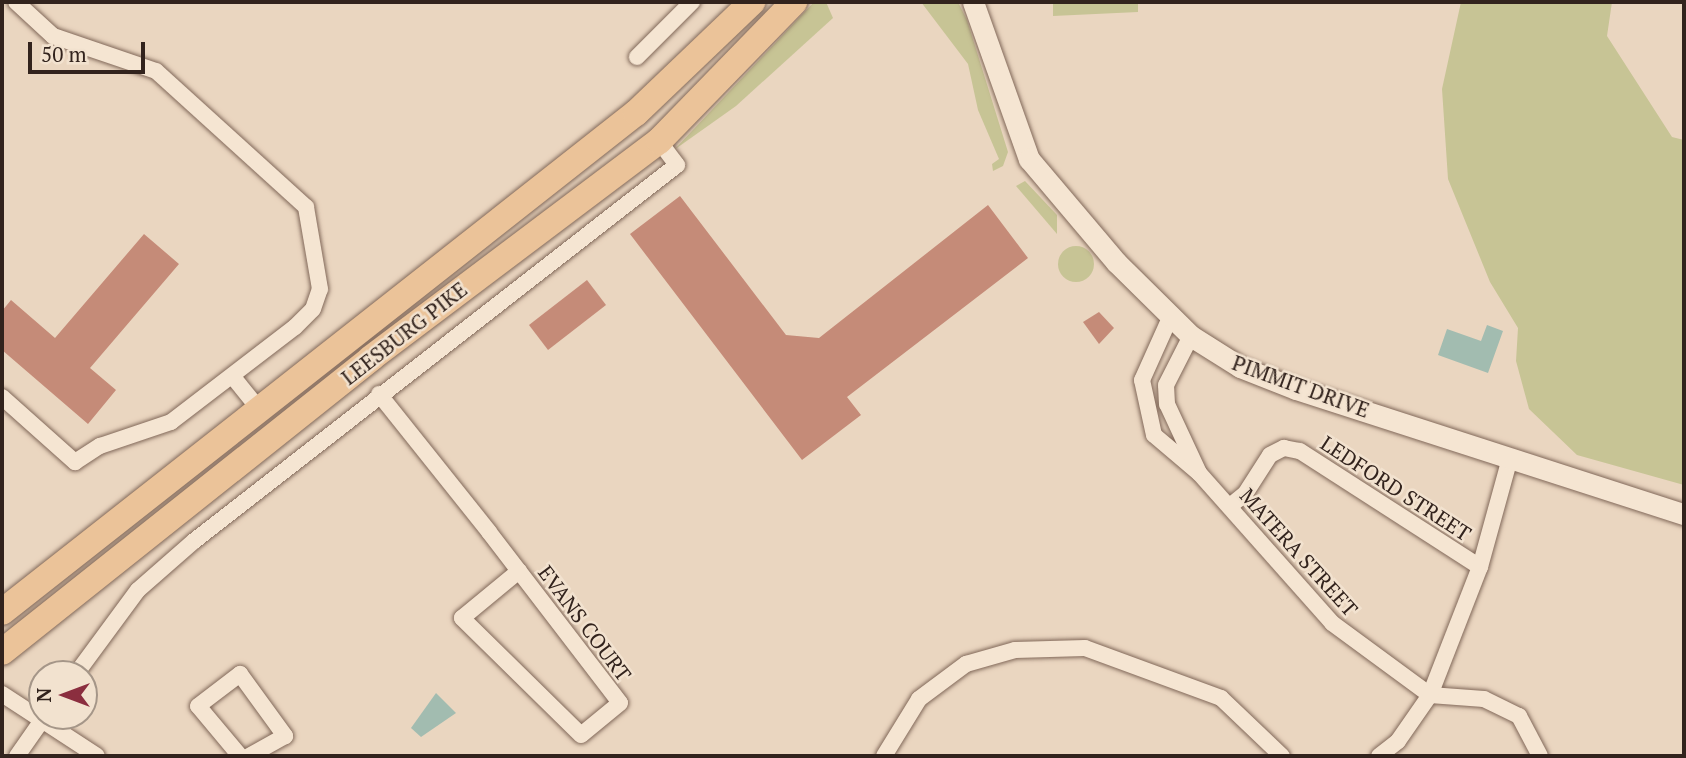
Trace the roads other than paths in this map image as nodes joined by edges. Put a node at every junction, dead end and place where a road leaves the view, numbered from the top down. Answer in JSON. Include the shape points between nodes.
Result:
{"nodes":[{"id":1,"x":16,"y":2,"type":"edge"},
{"id":2,"x":692,"y":2,"type":"edge"},
{"id":3,"x":752,"y":2,"type":"edge"},
{"id":4,"x":794,"y":2,"type":"edge"},
{"id":5,"x":973,"y":2,"type":"edge"},
{"id":6,"x":637,"y":57,"type":"dead end"},
{"id":7,"x":659,"y":141,"type":"junction"},
{"id":8,"x":1169,"y":320,"type":"junction"},
{"id":9,"x":1191,"y":336,"type":"junction"},
{"id":10,"x":233,"y":377,"type":"junction"},
{"id":11,"x":379,"y":394,"type":"junction"},
{"id":12,"x":2,"y":397,"type":"edge"},
{"id":13,"x":258,"y":408,"type":"junction"},
{"id":14,"x":1510,"y":458,"type":"junction"},
{"id":15,"x":1199,"y":473,"type":"junction"},
{"id":16,"x":1230,"y":506,"type":"junction"},
{"id":17,"x":1684,"y":514,"type":"edge"},
{"id":18,"x":1480,"y":568,"type":"junction"},
{"id":19,"x":519,"y":571,"type":"junction"},
{"id":20,"x":2,"y":612,"type":"edge"},
{"id":21,"x":2,"y":652,"type":"edge"},
{"id":22,"x":86,"y":660,"type":"edge"},
{"id":23,"x":2,"y":694,"type":"edge"},
{"id":24,"x":1430,"y":695,"type":"junction"},
{"id":25,"x":28,"y":709,"type":"edge"},
{"id":26,"x":35,"y":730,"type":"edge"},
{"id":27,"x":60,"y":730,"type":"edge"},
{"id":28,"x":17,"y":756,"type":"edge"},
{"id":29,"x":97,"y":756,"type":"edge"},
{"id":30,"x":240,"y":756,"type":"edge"},
{"id":31,"x":249,"y":756,"type":"edge"},
{"id":32,"x":884,"y":756,"type":"edge"},
{"id":33,"x":1282,"y":756,"type":"edge"},
{"id":34,"x":1379,"y":756,"type":"edge"},
{"id":35,"x":1540,"y":756,"type":"edge"}],
"edges":[{"from":1,"to":10,"type":"street","via":[[53,36],[156,71],[306,207],[319,268],[313,309]]},
{"from":2,"to":6,"type":"street"},
{"from":3,"to":13,"type":"main road","name":"LEESBURG PIKE","via":[[636,113]]},
{"from":4,"to":7,"type":"main road","name":"LEESBURG PIKE"},
{"from":5,"to":8,"type":"street","name":"PIMMIT DRIVE","via":[[992,44],[1003,96],[1030,159]]},
{"from":7,"to":11,"type":"street","via":[[677,165]]},
{"from":7,"to":21,"type":"main road","name":"LEESBURG PIKE","via":[[401,335]]},
{"from":8,"to":9,"type":"street","name":"PIMMIT DRIVE"},
{"from":8,"to":15,"type":"street","name":"MATERA STREET","via":[[1147,362],[1143,401],[1154,435]]},
{"from":9,"to":14,"type":"street","name":"PIMMIT DRIVE","via":[[1240,367],[1296,389]]},
{"from":9,"to":15,"type":"street","name":"MATERA STREET","via":[[1166,385],[1167,404]]},
{"from":10,"to":12,"type":"street","via":[[170,422],[100,446],[75,462]]},
{"from":10,"to":13,"type":"street"},
{"from":11,"to":19,"type":"street","name":"EVANS COURT"},
{"from":11,"to":22,"type":"street","via":[[138,590]]},
{"from":13,"to":20,"type":"main road","name":"LEESBURG PIKE"},
{"from":14,"to":17,"type":"street","name":"PIMMIT DRIVE"},
{"from":14,"to":18,"type":"street"},
{"from":15,"to":16,"type":"street","name":"MATERA STREET"},
{"from":16,"to":18,"type":"street","name":"LEDFORD STREET","via":[[1245,494],[1270,455],[1284,449],[1300,451]]},
{"from":16,"to":24,"type":"street","name":"MATERA STREET","via":[[1332,624]]},
{"from":18,"to":24,"type":"street"},
{"from":19,"to":19,"type":"street","name":"EVANS COURT","via":[[462,618],[581,735],[620,703]]},
{"from":23,"to":25,"type":"street"},
{"from":24,"to":34,"type":"street","via":[[1398,741]]},
{"from":24,"to":35,"type":"street","via":[[1484,699],[1520,716]]},
{"from":26,"to":28,"type":"street"},
{"from":27,"to":29,"type":"street"},
{"from":30,"to":31,"type":"street","via":[[198,706],[240,674],[285,736]]},
{"from":32,"to":33,"type":"street","via":[[919,699],[966,664],[1015,650],[1085,648],[1221,698]]}]}
